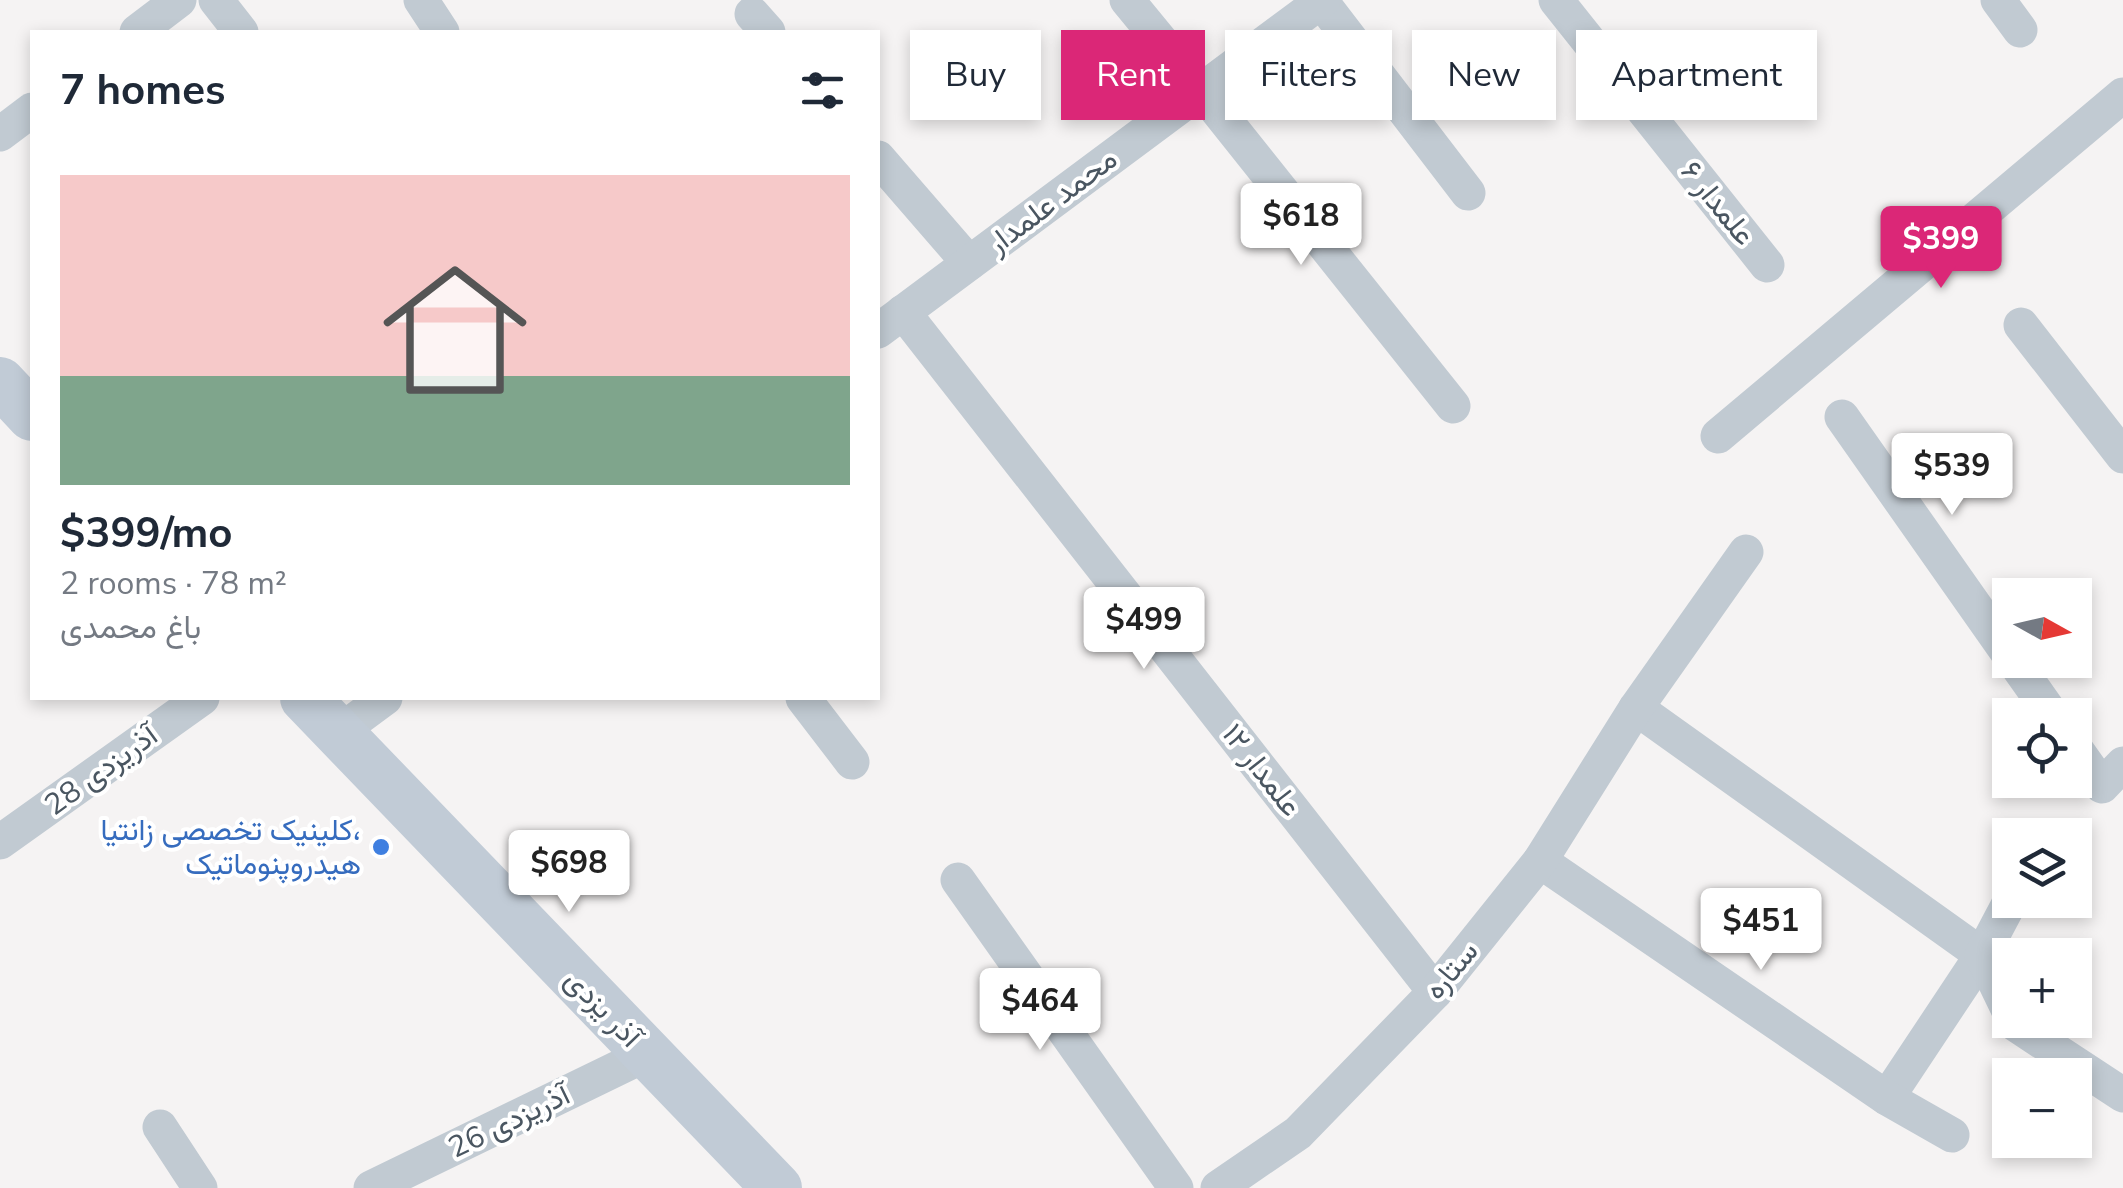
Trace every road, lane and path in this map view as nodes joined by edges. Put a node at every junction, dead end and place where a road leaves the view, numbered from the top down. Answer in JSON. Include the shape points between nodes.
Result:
{"nodes":[{"id":1,"x":180,"y":0,"type":"edge"},
{"id":2,"x":216,"y":0,"type":"edge"},
{"id":3,"x":1126,"y":0,"type":"edge"},
{"id":4,"x":1322,"y":0,"type":"edge"},
{"id":5,"x":1556,"y":0,"type":"edge"},
{"id":6,"x":1998,"y":0,"type":"edge"},
{"id":7,"x":141,"y":18,"type":"edge"},
{"id":8,"x":238,"y":30,"type":"edge"},
{"id":9,"x":1151,"y":30,"type":"edge"},
{"id":10,"x":2020,"y":30,"type":"dead end"},
{"id":11,"x":1205,"y":87,"type":"edge"},
{"id":12,"x":1205,"y":95,"type":"edge"},
{"id":13,"x":2123,"y":95,"type":"edge"},
{"id":14,"x":30,"y":112,"type":"edge"},
{"id":15,"x":1161,"y":120,"type":"edge"},
{"id":16,"x":0,"y":134,"type":"edge"},
{"id":17,"x":880,"y":160,"type":"edge"},
{"id":18,"x":1468,"y":193,"type":"dead end"},
{"id":19,"x":969,"y":263,"type":"junction"},
{"id":20,"x":1767,"y":265,"type":"dead end"},
{"id":21,"x":890,"y":322,"type":"edge"},
{"id":22,"x":2021,"y":325,"type":"dead end"},
{"id":23,"x":0,"y":382,"type":"edge"},
{"id":24,"x":1452,"y":406,"type":"dead end"},
{"id":25,"x":30,"y":414,"type":"edge"},
{"id":26,"x":1842,"y":417,"type":"dead end"},
{"id":27,"x":1718,"y":436,"type":"dead end"},
{"id":28,"x":2123,"y":456,"type":"edge"},
{"id":29,"x":1746,"y":552,"type":"dead end"},
{"id":30,"x":1992,"y":630,"type":"edge"},
{"id":31,"x":199,"y":700,"type":"edge"},
{"id":32,"x":378,"y":700,"type":"edge"},
{"id":33,"x":804,"y":700,"type":"edge"},
{"id":34,"x":1636,"y":708,"type":"junction"},
{"id":35,"x":322,"y":715,"type":"edge"},
{"id":36,"x":2092,"y":761,"type":"edge"},
{"id":37,"x":852,"y":762,"type":"dead end"},
{"id":38,"x":2112,"y":776,"type":"edge"},
{"id":39,"x":0,"y":842,"type":"edge"},
{"id":40,"x":1540,"y":861,"type":"junction"},
{"id":41,"x":958,"y":880,"type":"dead end"},
{"id":42,"x":2002,"y":918,"type":"edge"},
{"id":43,"x":1982,"y":955,"type":"junction"},
{"id":44,"x":1992,"y":976,"type":"edge"},
{"id":45,"x":1435,"y":992,"type":"junction"},
{"id":46,"x":2036,"y":1038,"type":"edge"},
{"id":47,"x":647,"y":1054,"type":"junction"},
{"id":48,"x":2123,"y":1095,"type":"edge"},
{"id":49,"x":1887,"y":1098,"type":"junction"},
{"id":50,"x":160,"y":1128,"type":"dead end"},
{"id":51,"x":1952,"y":1135,"type":"dead end"},
{"id":52,"x":200,"y":1188,"type":"edge"},
{"id":53,"x":372,"y":1188,"type":"edge"},
{"id":54,"x":776,"y":1188,"type":"edge"},
{"id":55,"x":1176,"y":1188,"type":"edge"},
{"id":56,"x":1218,"y":1188,"type":"edge"}],
"edges":[{"from":1,"to":7,"type":"street"},
{"from":2,"to":8,"type":"street"},
{"from":3,"to":9,"type":"street"},
{"from":4,"to":11,"type":"street","name":"محمد علمدار"},
{"from":4,"to":18,"type":"street"},
{"from":5,"to":20,"type":"street","name":"علمدار ۶"},
{"from":6,"to":10,"type":"street"},
{"from":12,"to":24,"type":"street"},
{"from":13,"to":27,"type":"street"},
{"from":14,"to":16,"type":"street"},
{"from":15,"to":19,"type":"street","name":"محمد علمدار"},
{"from":17,"to":19,"type":"street"},
{"from":19,"to":21,"type":"street","name":"محمد علمدار"},
{"from":21,"to":45,"type":"street","name":"علمدار ۱۲"},
{"from":22,"to":28,"type":"street"},
{"from":23,"to":25,"type":"street"},
{"from":26,"to":30,"type":"street"},
{"from":29,"to":34,"type":"street","name":"ستاره"},
{"from":31,"to":39,"type":"street","name":"آذریزدی 28"},
{"from":32,"to":35,"type":"street"},
{"from":33,"to":37,"type":"street"},
{"from":34,"to":40,"type":"street","name":"ستاره"},
{"from":34,"to":43,"type":"street"},
{"from":35,"to":47,"type":"street","name":"آذر یزدی"},
{"from":36,"to":38,"type":"street"},
{"from":40,"to":45,"type":"street","name":"ستاره"},
{"from":40,"to":49,"type":"street"},
{"from":41,"to":55,"type":"street"},
{"from":42,"to":43,"type":"street"},
{"from":43,"to":44,"type":"street"},
{"from":43,"to":49,"type":"street"},
{"from":45,"to":56,"type":"street","name":"ستاره","via":[[1298,1133]]},
{"from":46,"to":48,"type":"street"},
{"from":47,"to":53,"type":"street","name":"آذریزدی 26"},
{"from":47,"to":54,"type":"street","name":"آذر یزدی"},
{"from":49,"to":51,"type":"street"},
{"from":50,"to":52,"type":"street"}]}
